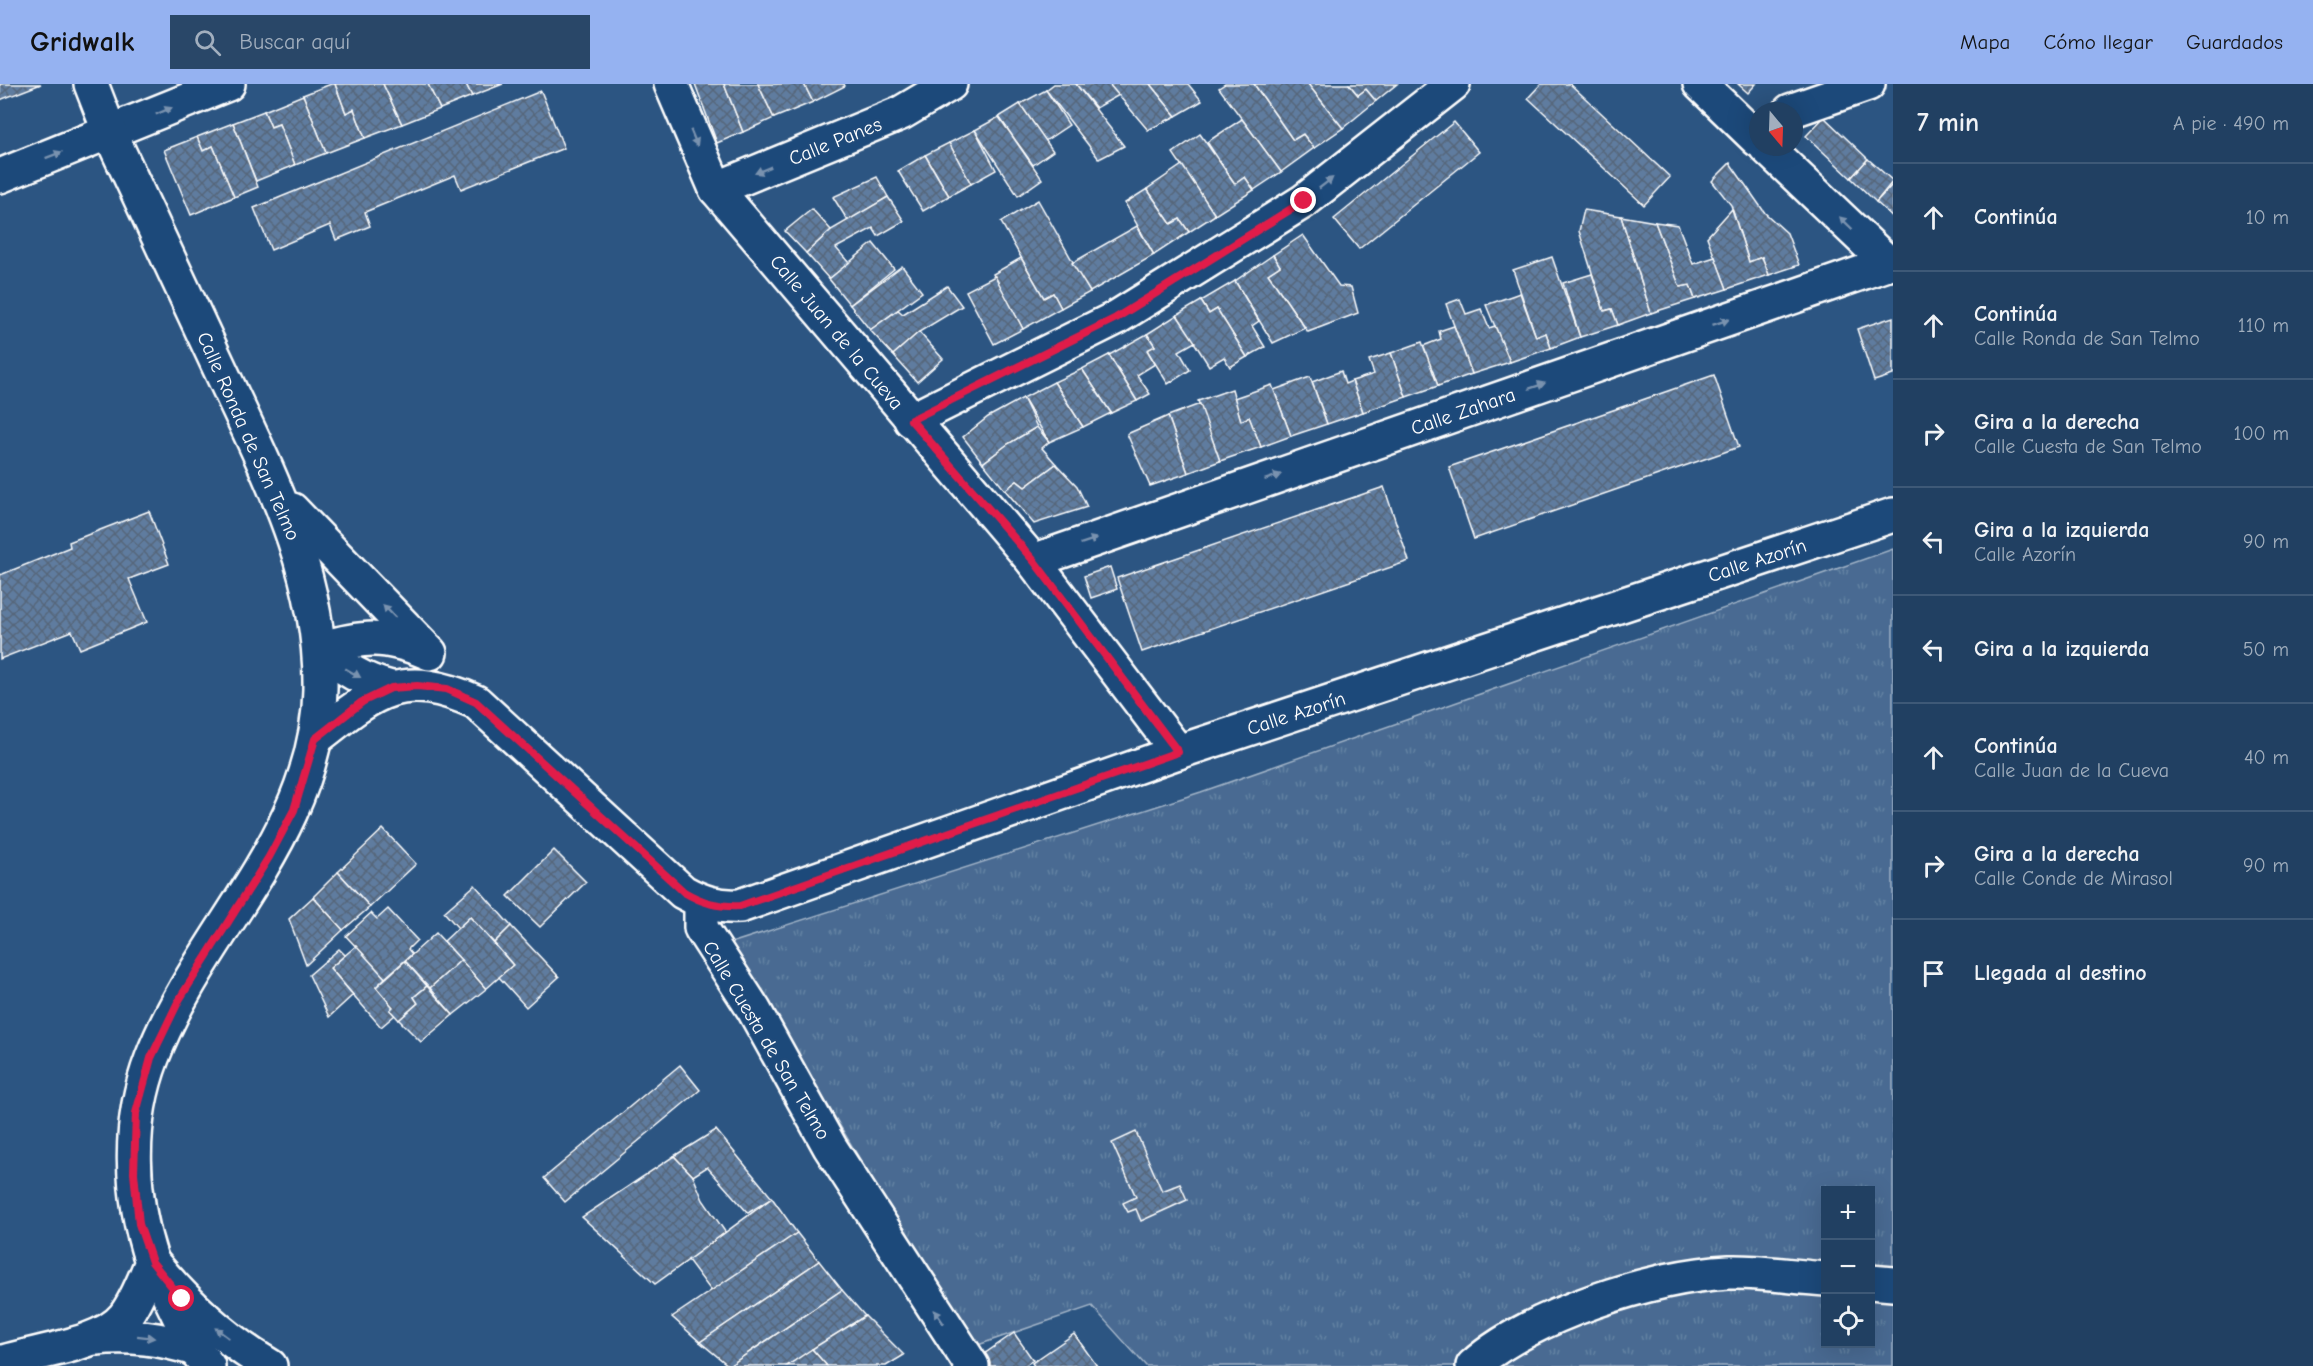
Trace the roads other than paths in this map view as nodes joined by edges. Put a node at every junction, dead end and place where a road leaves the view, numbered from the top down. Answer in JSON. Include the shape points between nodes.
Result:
{"nodes":[{"id":1,"x":91,"y":84,"type":"edge"},
{"id":2,"x":228,"y":84,"type":"edge"},
{"id":3,"x":671,"y":84,"type":"edge"},
{"id":4,"x":950,"y":84,"type":"edge"},
{"id":5,"x":1454,"y":84,"type":"edge"},
{"id":6,"x":1700,"y":84,"type":"edge"},
{"id":7,"x":1868,"y":84,"type":"edge"},
{"id":8,"x":1803,"y":106,"type":"edge"},
{"id":9,"x":1749,"y":127,"type":"edge"},
{"id":10,"x":110,"y":133,"type":"junction"},
{"id":11,"x":1780,"y":156,"type":"edge"},
{"id":12,"x":0,"y":176,"type":"edge"},
{"id":13,"x":716,"y":189,"type":"junction"},
{"id":14,"x":1891,"y":263,"type":"edge"},
{"id":15,"x":911,"y":420,"type":"junction"},
{"id":16,"x":278,"y":492,"type":"junction"},
{"id":17,"x":1893,"y":515,"type":"edge"},
{"id":18,"x":1034,"y":561,"type":"junction"},
{"id":19,"x":320,"y":648,"type":"junction"},
{"id":20,"x":430,"y":653,"type":"junction"},
{"id":21,"x":391,"y":688,"type":"junction"},
{"id":22,"x":476,"y":702,"type":"junction"},
{"id":23,"x":315,"y":739,"type":"junction"},
{"id":24,"x":1178,"y":752,"type":"junction"},
{"id":25,"x":701,"y":902,"type":"junction"},
{"id":26,"x":152,"y":1262,"type":"junction"},
{"id":27,"x":1821,"y":1280,"type":"edge"},
{"id":28,"x":1875,"y":1282,"type":"edge"},
{"id":29,"x":1893,"y":1284,"type":"edge"},
{"id":30,"x":96,"y":1338,"type":"junction"},
{"id":31,"x":200,"y":1360,"type":"edge"},
{"id":32,"x":0,"y":1363,"type":"edge"},
{"id":33,"x":270,"y":1366,"type":"edge"},
{"id":34,"x":972,"y":1366,"type":"edge"},
{"id":35,"x":1473,"y":1366,"type":"edge"}],
"edges":[{"from":1,"to":10,"type":"street","name":"Calle Ronda de San Telmo"},
{"from":10,"to":2,"type":"street","one_way":true},
{"from":3,"to":13,"type":"street","name":"Calle Juan de la Cueva","one_way":true},
{"from":4,"to":13,"type":"street","name":"Calle Panes","one_way":true,"via":[[901,113]]},
{"from":15,"to":5,"type":"street","one_way":true,"via":[[1116,318],[1304,201]]},
{"from":6,"to":9,"type":"street"},
{"from":7,"to":8,"type":"street"},
{"from":12,"to":10,"type":"street","one_way":true},
{"from":10,"to":16,"type":"street","name":"Calle Ronda de San Telmo"},
{"from":14,"to":11,"type":"street","one_way":true},
{"from":13,"to":15,"type":"street","name":"Calle Juan de la Cueva"},
{"from":18,"to":14,"type":"street","name":"Calle Zahara","one_way":true},
{"from":15,"to":18,"type":"street","name":"Calle Juan de la Cueva"},
{"from":16,"to":19,"type":"street","name":"Calle Ronda de San Telmo","via":[[301,554]]},
{"from":20,"to":16,"type":"street","one_way":true,"via":[[307,528]]},
{"from":17,"to":24,"type":"street","name":"Calle Azorín"},
{"from":18,"to":24,"type":"street","name":"Calle Juan de la Cueva"},
{"from":19,"to":20,"type":"street","via":[[375,638],[401,641]]},
{"from":19,"to":21,"type":"street","one_way":true,"via":[[369,682]]},
{"from":19,"to":23,"type":"street","name":"Calle Ronda de San Telmo"},
{"from":20,"to":22,"type":"street","via":[[458,676]]},
{"from":21,"to":22,"type":"street","via":[[447,689]]},
{"from":21,"to":23,"type":"street","via":[[362,702]]},
{"from":22,"to":25,"type":"street","via":[[684,892]]},
{"from":23,"to":26,"type":"street","name":"Calle Ronda de San Telmo","via":[[289,820],[179,1000],[151,1058],[136,1113],[134,1173],[139,1224]]},
{"from":24,"to":25,"type":"street","name":"Calle Azorín","via":[[740,906],[720,907]]},
{"from":34,"to":25,"type":"street","name":"Calle Cuesta de San Telmo","one_way":true,"via":[[830,1147],[754,1010],[701,928]]},
{"from":26,"to":30,"type":"street","via":[[124,1317]]},
{"from":26,"to":31,"type":"street","name":"Calle Ronda de San Telmo"},
{"from":33,"to":26,"type":"street","one_way":true,"via":[[182,1299]]},
{"from":27,"to":35,"type":"street","via":[[1729,1272],[1643,1286],[1562,1313],[1488,1352]]},
{"from":28,"to":29,"type":"street"},
{"from":30,"to":31,"type":"street","one_way":true,"via":[[126,1335],[163,1339]]},
{"from":30,"to":32,"type":"street"}]}
